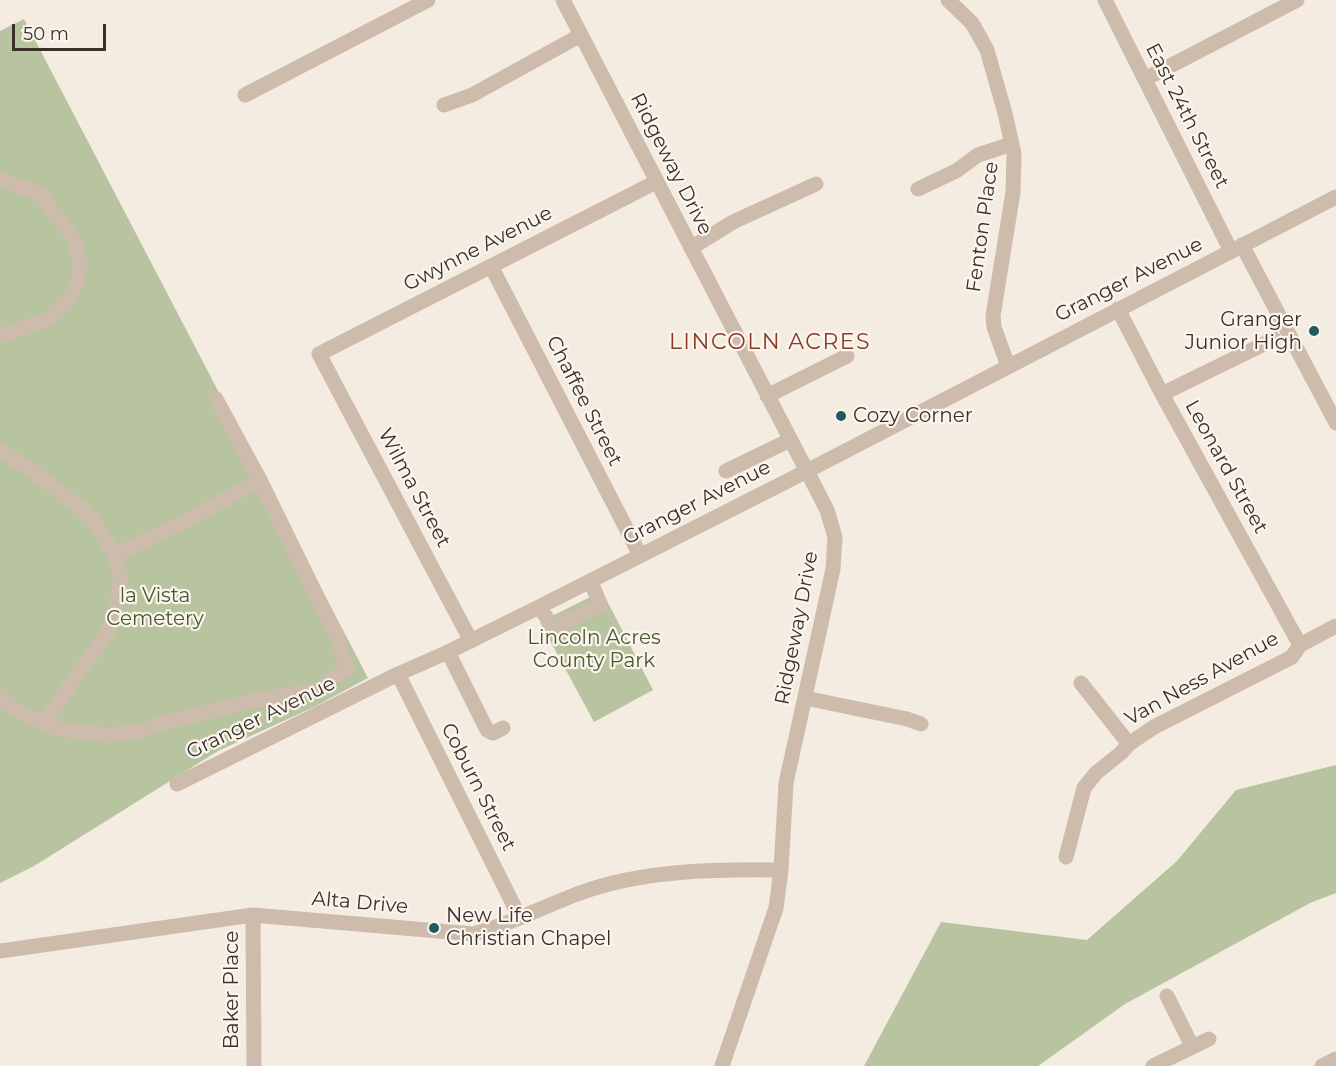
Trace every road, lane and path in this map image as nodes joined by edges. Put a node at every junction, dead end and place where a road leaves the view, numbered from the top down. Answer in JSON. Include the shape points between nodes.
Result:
{"nodes":[{"id":1,"x":428,"y":0,"type":"edge"},
{"id":2,"x":563,"y":0,"type":"edge"},
{"id":3,"x":948,"y":0,"type":"edge"},
{"id":4,"x":1105,"y":0,"type":"edge"},
{"id":5,"x":1297,"y":0,"type":"edge"},
{"id":6,"x":581,"y":34,"type":"junction"},
{"id":7,"x":1145,"y":79,"type":"junction"},
{"id":8,"x":245,"y":95,"type":"dead end"},
{"id":9,"x":444,"y":105,"type":"dead end"},
{"id":10,"x":1012,"y":144,"type":"junction"},
{"id":11,"x":0,"y":179,"type":"edge"},
{"id":12,"x":657,"y":182,"type":"junction"},
{"id":13,"x":816,"y":184,"type":"dead end"},
{"id":14,"x":918,"y":189,"type":"dead end"},
{"id":15,"x":1336,"y":197,"type":"edge"},
{"id":16,"x":691,"y":248,"type":"junction"},
{"id":17,"x":1237,"y":248,"type":"junction"},
{"id":18,"x":491,"y":266,"type":"junction"},
{"id":19,"x":1118,"y":309,"type":"junction"},
{"id":20,"x":0,"y":336,"type":"edge"},
{"id":21,"x":1274,"y":339,"type":"dead end"},
{"id":22,"x":319,"y":354,"type":"joint"},
{"id":23,"x":847,"y":356,"type":"dead end"},
{"id":24,"x":1008,"y":366,"type":"junction"},
{"id":25,"x":1162,"y":394,"type":"junction"},
{"id":26,"x":767,"y":396,"type":"junction"},
{"id":27,"x":216,"y":399,"type":"dead end"},
{"id":28,"x":1336,"y":423,"type":"edge"},
{"id":29,"x":790,"y":440,"type":"junction"},
{"id":30,"x":0,"y":450,"type":"edge"},
{"id":31,"x":726,"y":471,"type":"dead end"},
{"id":32,"x":807,"y":471,"type":"junction"},
{"id":33,"x":260,"y":480,"type":"junction"},
{"id":34,"x":114,"y":555,"type":"junction"},
{"id":35,"x":639,"y":555,"type":"junction"},
{"id":36,"x":591,"y":580,"type":"junction"},
{"id":37,"x":539,"y":607,"type":"junction"},
{"id":38,"x":1336,"y":626,"type":"edge"},
{"id":39,"x":471,"y":641,"type":"junction"},
{"id":40,"x":1300,"y":645,"type":"junction"},
{"id":41,"x":448,"y":652,"type":"junction"},
{"id":42,"x":398,"y":674,"type":"junction"},
{"id":43,"x":1081,"y":683,"type":"dead end"},
{"id":44,"x":0,"y":696,"type":"edge"},
{"id":45,"x":805,"y":698,"type":"junction"},
{"id":46,"x":43,"y":723,"type":"junction"},
{"id":47,"x":921,"y":724,"type":"dead end"},
{"id":48,"x":503,"y":728,"type":"dead end"},
{"id":49,"x":1125,"y":748,"type":"junction"},
{"id":50,"x":177,"y":784,"type":"dead end"},
{"id":51,"x":1066,"y":858,"type":"dead end"},
{"id":52,"x":782,"y":870,"type":"junction"},
{"id":53,"x":253,"y":915,"type":"junction"},
{"id":54,"x":520,"y":918,"type":"junction"},
{"id":55,"x":0,"y":951,"type":"edge"},
{"id":56,"x":1167,"y":996,"type":"dead end"},
{"id":57,"x":1209,"y":1039,"type":"dead end"},
{"id":58,"x":1192,"y":1046,"type":"junction"},
{"id":59,"x":1336,"y":1059,"type":"edge"},
{"id":60,"x":254,"y":1066,"type":"edge"},
{"id":61,"x":722,"y":1066,"type":"edge"},
{"id":62,"x":1153,"y":1066,"type":"edge"},
{"id":63,"x":1322,"y":1066,"type":"edge"}],
"edges":[{"from":1,"to":8,"type":"street"},
{"from":2,"to":6,"type":"street","name":"Ridgeway Drive"},
{"from":3,"to":10,"type":"street","name":"Fenton Place","via":[[972,23],[987,50]]},
{"from":4,"to":7,"type":"street","name":"East 24th Street"},
{"from":5,"to":7,"type":"street"},
{"from":6,"to":9,"type":"street","via":[[472,95]]},
{"from":6,"to":12,"type":"street","name":"Ridgeway Drive"},
{"from":7,"to":17,"type":"street","name":"East 24th Street"},
{"from":10,"to":14,"type":"street","via":[[978,155],[956,171]]},
{"from":10,"to":24,"type":"street","name":"Fenton Place","via":[[1015,174],[993,316]]},
{"from":11,"to":20,"type":"street","via":[[40,195],[75,241],[80,262],[78,281],[69,300],[50,319]]},
{"from":12,"to":16,"type":"street","name":"Ridgeway Drive"},
{"from":12,"to":18,"type":"street","name":"Gwynne Avenue"},
{"from":13,"to":16,"type":"street","via":[[733,222]]},
{"from":15,"to":17,"type":"street","name":"Granger Avenue"},
{"from":16,"to":26,"type":"street","name":"Ridgeway Drive"},
{"from":17,"to":19,"type":"street","name":"Granger Avenue"},
{"from":17,"to":28,"type":"street","name":"East 24th Street"},
{"from":18,"to":22,"type":"street","name":"Gwynne Avenue"},
{"from":18,"to":35,"type":"street","name":"Chaffee Street"},
{"from":19,"to":24,"type":"street","name":"Granger Avenue"},
{"from":19,"to":25,"type":"street","name":"Leonard Street"},
{"from":21,"to":25,"type":"street"},
{"from":22,"to":39,"type":"street","name":"Wilma Street"},
{"from":23,"to":26,"type":"street"},
{"from":24,"to":32,"type":"street","name":"Granger Avenue"},
{"from":25,"to":40,"type":"street","name":"Leonard Street"},
{"from":26,"to":29,"type":"street","name":"Ridgeway Drive"},
{"from":27,"to":33,"type":"street","name":"Granger Avenue"},
{"from":29,"to":31,"type":"street"},
{"from":29,"to":32,"type":"street","name":"Ridgeway Drive"},
{"from":30,"to":34,"type":"street","via":[[84,511]]},
{"from":32,"to":35,"type":"street","name":"Granger Avenue"},
{"from":32,"to":45,"type":"street","name":"Ridgeway Drive","via":[[827,510],[835,537],[834,569]]},
{"from":33,"to":34,"type":"street"},
{"from":33,"to":46,"type":"street","name":"Granger Avenue","via":[[338,639],[347,668],[317,690],[256,700],[140,731],[108,735]]},
{"from":34,"to":46,"type":"street","via":[[121,579],[108,632]]},
{"from":35,"to":36,"type":"street","name":"Granger Avenue"},
{"from":36,"to":37,"type":"street","name":"Granger Avenue"},
{"from":36,"to":37,"type":"street","via":[[600,605],[554,628]]},
{"from":37,"to":39,"type":"street","name":"Granger Avenue"},
{"from":38,"to":40,"type":"street","name":"Van Ness Avenue"},
{"from":39,"to":41,"type":"street","name":"Granger Avenue"},
{"from":40,"to":49,"type":"street","name":"Van Ness Avenue","via":[[1292,657],[1168,719]]},
{"from":41,"to":42,"type":"street","name":"Granger Avenue"},
{"from":41,"to":48,"type":"street","via":[[486,730],[493,733]]},
{"from":42,"to":50,"type":"street","name":"Granger Avenue"},
{"from":42,"to":54,"type":"street","name":"Coburn Street"},
{"from":43,"to":49,"type":"street"},
{"from":44,"to":46,"type":"street","via":[[16,710]]},
{"from":45,"to":47,"type":"street"},
{"from":45,"to":52,"type":"street","name":"Ridgeway Drive","via":[[786,783]]},
{"from":49,"to":51,"type":"street","name":"Van Ness Avenue","via":[[1084,788]]},
{"from":52,"to":54,"type":"street","name":"Alta Drive","via":[[693,871],[613,883]]},
{"from":52,"to":61,"type":"street","name":"Ridgeway Drive","via":[[776,908]]},
{"from":53,"to":54,"type":"street","name":"Alta Drive","via":[[473,934]]},
{"from":53,"to":55,"type":"street","name":"Alta Drive"},
{"from":53,"to":60,"type":"street","name":"Baker Place"},
{"from":56,"to":58,"type":"street"},
{"from":57,"to":58,"type":"street"},
{"from":58,"to":62,"type":"street"},
{"from":59,"to":63,"type":"street"}]}
